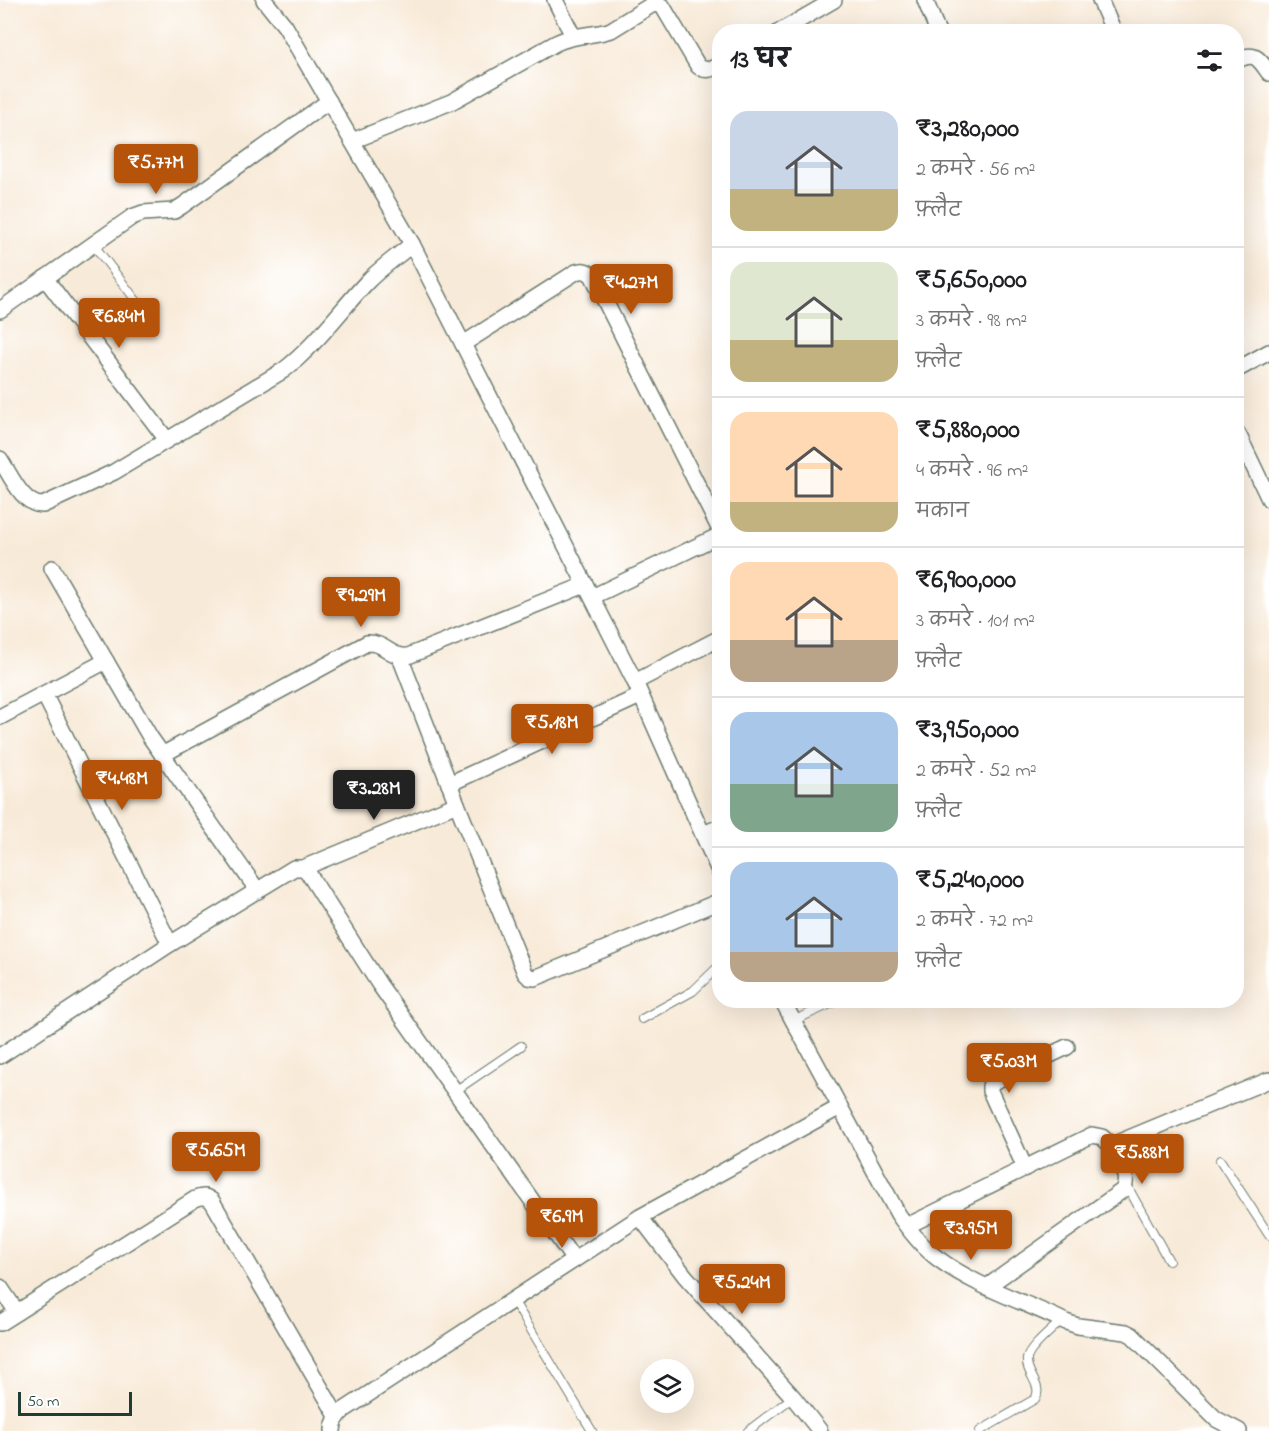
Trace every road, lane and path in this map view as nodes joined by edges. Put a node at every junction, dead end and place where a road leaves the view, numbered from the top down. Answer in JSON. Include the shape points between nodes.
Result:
{"nodes":[{"id":1,"x":264,"y":0,"type":"edge"},
{"id":2,"x":555,"y":0,"type":"edge"},
{"id":3,"x":834,"y":0,"type":"edge"},
{"id":4,"x":925,"y":0,"type":"edge"},
{"id":5,"x":1100,"y":0,"type":"edge"},
{"id":6,"x":655,"y":3,"type":"edge"},
{"id":7,"x":793,"y":24,"type":"edge"},
{"id":8,"x":935,"y":24,"type":"edge"},
{"id":9,"x":1110,"y":24,"type":"edge"},
{"id":10,"x":573,"y":36,"type":"junction"},
{"id":11,"x":1244,"y":57,"type":"edge"},
{"id":12,"x":712,"y":68,"type":"edge"},
{"id":13,"x":1269,"y":73,"type":"edge"},
{"id":14,"x":329,"y":101,"type":"junction"},
{"id":15,"x":352,"y":141,"type":"junction"},
{"id":16,"x":93,"y":244,"type":"junction"},
{"id":17,"x":412,"y":244,"type":"junction"},
{"id":18,"x":45,"y":278,"type":"junction"},
{"id":19,"x":0,"y":310,"type":"edge"},
{"id":20,"x":151,"y":320,"type":"dead end"},
{"id":21,"x":463,"y":344,"type":"junction"},
{"id":22,"x":1269,"y":352,"type":"edge"},
{"id":23,"x":1244,"y":366,"type":"edge"},
{"id":24,"x":167,"y":441,"type":"junction"},
{"id":25,"x":1244,"y":447,"type":"edge"},
{"id":26,"x":0,"y":459,"type":"edge"},
{"id":27,"x":1269,"y":499,"type":"edge"},
{"id":28,"x":712,"y":514,"type":"edge"},
{"id":29,"x":712,"y":537,"type":"edge"},
{"id":30,"x":51,"y":568,"type":"dead end"},
{"id":31,"x":588,"y":591,"type":"junction"},
{"id":32,"x":712,"y":643,"type":"edge"},
{"id":33,"x":400,"y":657,"type":"junction"},
{"id":34,"x":106,"y":661,"type":"junction"},
{"id":35,"x":638,"y":689,"type":"junction"},
{"id":36,"x":44,"y":694,"type":"junction"},
{"id":37,"x":0,"y":717,"type":"edge"},
{"id":38,"x":162,"y":755,"type":"junction"},
{"id":39,"x":449,"y":784,"type":"junction"},
{"id":40,"x":457,"y":804,"type":"junction"},
{"id":41,"x":712,"y":830,"type":"edge"},
{"id":42,"x":703,"y":834,"type":"junction"},
{"id":43,"x":712,"y":855,"type":"edge"},
{"id":44,"x":303,"y":868,"type":"junction"},
{"id":45,"x":258,"y":891,"type":"junction"},
{"id":46,"x":712,"y":904,"type":"edge"},
{"id":47,"x":170,"y":944,"type":"junction"},
{"id":48,"x":712,"y":973,"type":"edge"},
{"id":49,"x":786,"y":1008,"type":"edge"},
{"id":50,"x":821,"y":1008,"type":"edge"},
{"id":51,"x":642,"y":1019,"type":"dead end"},
{"id":52,"x":793,"y":1021,"type":"junction"},
{"id":53,"x":521,"y":1046,"type":"dead end"},
{"id":54,"x":1067,"y":1047,"type":"dead end"},
{"id":55,"x":0,"y":1056,"type":"edge"},
{"id":56,"x":1269,"y":1080,"type":"edge"},
{"id":57,"x":455,"y":1091,"type":"junction"},
{"id":58,"x":840,"y":1107,"type":"junction"},
{"id":59,"x":1114,"y":1148,"type":"junction"},
{"id":60,"x":1220,"y":1160,"type":"dead end"},
{"id":61,"x":1024,"y":1168,"type":"junction"},
{"id":62,"x":1126,"y":1184,"type":"junction"},
{"id":63,"x":640,"y":1217,"type":"junction"},
{"id":64,"x":907,"y":1226,"type":"junction"},
{"id":65,"x":1269,"y":1235,"type":"edge"},
{"id":66,"x":574,"y":1260,"type":"junction"},
{"id":67,"x":1169,"y":1261,"type":"dead end"},
{"id":68,"x":988,"y":1286,"type":"junction"},
{"id":69,"x":0,"y":1287,"type":"edge"},
{"id":70,"x":513,"y":1300,"type":"junction"},
{"id":71,"x":17,"y":1312,"type":"junction"},
{"id":72,"x":1062,"y":1320,"type":"junction"},
{"id":73,"x":0,"y":1323,"type":"edge"},
{"id":74,"x":793,"y":1397,"type":"junction"},
{"id":75,"x":335,"y":1424,"type":"edge"},
{"id":76,"x":592,"y":1431,"type":"edge"},
{"id":77,"x":748,"y":1431,"type":"edge"},
{"id":78,"x":820,"y":1431,"type":"edge"},
{"id":79,"x":980,"y":1431,"type":"edge"},
{"id":80,"x":1239,"y":1431,"type":"edge"}],
"edges":[{"from":1,"to":14,"type":"street","via":[[285,26]]},
{"from":2,"to":10,"type":"street"},
{"from":3,"to":7,"type":"street"},
{"from":4,"to":8,"type":"street"},
{"from":5,"to":9,"type":"street"},
{"from":6,"to":10,"type":"street","via":[[611,30]]},
{"from":6,"to":12,"type":"street","via":[[698,66]]},
{"from":10,"to":15,"type":"street","via":[[555,42],[452,102]]},
{"from":11,"to":13,"type":"street","via":[[1256,57]]},
{"from":14,"to":15,"type":"street"},
{"from":14,"to":16,"type":"street","via":[[174,211],[132,217]]},
{"from":15,"to":17,"type":"street"},
{"from":16,"to":18,"type":"street"},
{"from":16,"to":20,"type":"lane"},
{"from":17,"to":21,"type":"street"},
{"from":17,"to":24,"type":"street","via":[[373,276],[298,359]]},
{"from":18,"to":19,"type":"street"},
{"from":18,"to":24,"type":"street"},
{"from":21,"to":28,"type":"street","via":[[576,272],[587,271]]},
{"from":21,"to":31,"type":"street"},
{"from":22,"to":23,"type":"street"},
{"from":24,"to":26,"type":"street","via":[[100,480],[43,505],[25,497]]},
{"from":25,"to":27,"type":"street"},
{"from":29,"to":31,"type":"street"},
{"from":30,"to":34,"type":"street"},
{"from":31,"to":33,"type":"street"},
{"from":31,"to":35,"type":"street"},
{"from":32,"to":35,"type":"street"},
{"from":33,"to":38,"type":"street","via":[[380,645],[367,643]]},
{"from":33,"to":39,"type":"street"},
{"from":34,"to":36,"type":"street"},
{"from":34,"to":38,"type":"street"},
{"from":35,"to":39,"type":"street"},
{"from":35,"to":42,"type":"street"},
{"from":36,"to":37,"type":"street"},
{"from":36,"to":47,"type":"street"},
{"from":38,"to":45,"type":"street"},
{"from":39,"to":40,"type":"street"},
{"from":40,"to":44,"type":"street"},
{"from":40,"to":46,"type":"street","via":[[529,977],[535,978]]},
{"from":41,"to":42,"type":"street"},
{"from":42,"to":43,"type":"street"},
{"from":44,"to":45,"type":"street","via":[[294,868]]},
{"from":44,"to":57,"type":"street"},
{"from":45,"to":47,"type":"street"},
{"from":47,"to":55,"type":"street"},
{"from":48,"to":51,"type":"lane","via":[[693,991]]},
{"from":49,"to":52,"type":"street"},
{"from":50,"to":52,"type":"lane"},
{"from":52,"to":58,"type":"street"},
{"from":53,"to":57,"type":"lane"},
{"from":54,"to":61,"type":"street","via":[[990,1086]]},
{"from":56,"to":59,"type":"street","via":[[1117,1143]]},
{"from":57,"to":66,"type":"street"},
{"from":58,"to":63,"type":"street"},
{"from":58,"to":64,"type":"street"},
{"from":59,"to":61,"type":"street","via":[[1102,1137],[1092,1135]]},
{"from":59,"to":62,"type":"street"},
{"from":60,"to":65,"type":"lane"},
{"from":61,"to":64,"type":"street"},
{"from":62,"to":67,"type":"lane"},
{"from":62,"to":68,"type":"street","via":[[1123,1190]]},
{"from":63,"to":66,"type":"street"},
{"from":63,"to":74,"type":"street","via":[[685,1276]]},
{"from":64,"to":68,"type":"street","via":[[936,1257]]},
{"from":66,"to":70,"type":"street"},
{"from":68,"to":72,"type":"street"},
{"from":69,"to":71,"type":"street"},
{"from":70,"to":75,"type":"street","via":[[354,1403]]},
{"from":70,"to":76,"type":"lane"},
{"from":71,"to":73,"type":"street"},
{"from":71,"to":75,"type":"street","via":[[195,1199],[206,1197],[212,1201]]},
{"from":72,"to":79,"type":"lane","via":[[1029,1354],[1027,1361],[1038,1395]]},
{"from":72,"to":80,"type":"street","via":[[1132,1335],[1216,1419]]},
{"from":74,"to":77,"type":"lane"},
{"from":74,"to":78,"type":"street"}]}
